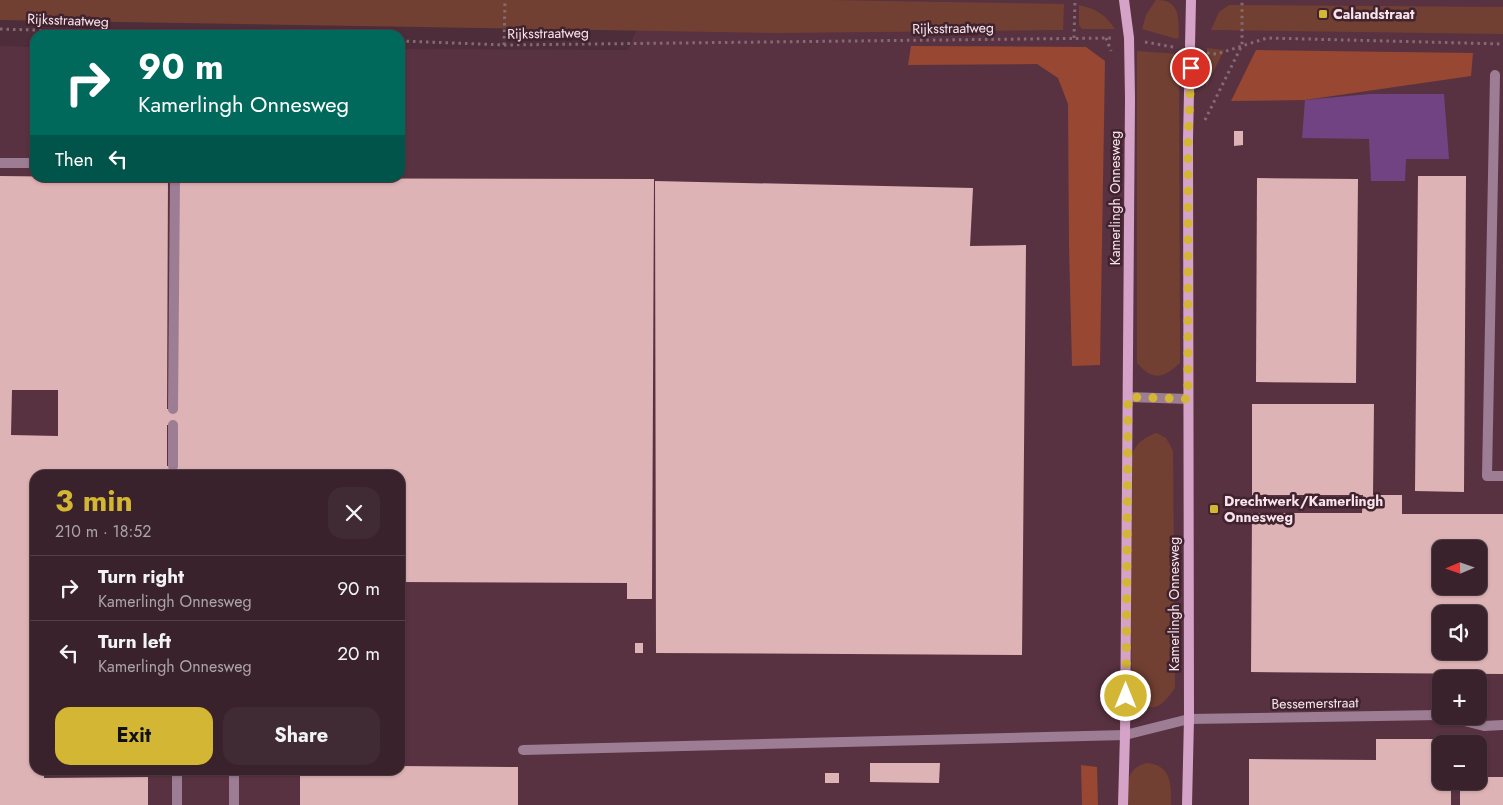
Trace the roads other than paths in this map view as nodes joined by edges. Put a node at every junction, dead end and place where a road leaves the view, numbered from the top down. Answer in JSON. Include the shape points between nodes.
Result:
{"nodes":[{"id":1,"x":1124,"y":0,"type":"edge"},
{"id":2,"x":1192,"y":0,"type":"edge"},
{"id":3,"x":1496,"y":75,"type":"dead end"},
{"id":4,"x":0,"y":163,"type":"edge"},
{"id":5,"x":30,"y":164,"type":"edge"},
{"id":6,"x":175,"y":182,"type":"edge"},
{"id":7,"x":1128,"y":397,"type":"junction"},
{"id":8,"x":1188,"y":399,"type":"junction"},
{"id":9,"x":173,"y":409,"type":"dead end"},
{"id":10,"x":173,"y":425,"type":"dead end"},
{"id":11,"x":173,"y":466,"type":"dead end"},
{"id":12,"x":1503,"y":476,"type":"edge"},
{"id":13,"x":1432,"y":715,"type":"edge"},
{"id":14,"x":1189,"y":719,"type":"junction"},
{"id":15,"x":1480,"y":725,"type":"edge"},
{"id":16,"x":1503,"y":726,"type":"edge"},
{"id":17,"x":1125,"y":735,"type":"junction"},
{"id":18,"x":523,"y":750,"type":"dead end"},
{"id":19,"x":177,"y":775,"type":"edge"},
{"id":20,"x":234,"y":775,"type":"edge"},
{"id":21,"x":177,"y":805,"type":"edge"},
{"id":22,"x":234,"y":805,"type":"edge"},
{"id":23,"x":1123,"y":805,"type":"edge"},
{"id":24,"x":1186,"y":805,"type":"edge"}],
"edges":[{"from":1,"to":7,"type":"street","name":"Kamerlingh Onnesweg","via":[[1129,38]]},
{"from":2,"to":8,"type":"street","name":"Kamerlingh Onnesweg","via":[[1188,139]]},
{"from":3,"to":12,"type":"street","via":[[1487,476]]},
{"from":4,"to":5,"type":"street"},
{"from":6,"to":9,"type":"street"},
{"from":7,"to":8,"type":"street"},
{"from":7,"to":17,"type":"street","name":"Kamerlingh Onnesweg"},
{"from":8,"to":14,"type":"street","name":"Kamerlingh Onnesweg"},
{"from":10,"to":11,"type":"street"},
{"from":13,"to":14,"type":"street","name":"Bessemerstraat"},
{"from":14,"to":17,"type":"street"},
{"from":14,"to":24,"type":"street","name":"Kamerlingh Onnesweg"},
{"from":15,"to":16,"type":"street","name":"Bessemerstraat"},
{"from":17,"to":18,"type":"street"},
{"from":17,"to":23,"type":"street","name":"Kamerlingh Onnesweg"},
{"from":19,"to":21,"type":"street"},
{"from":20,"to":22,"type":"street"}]}
